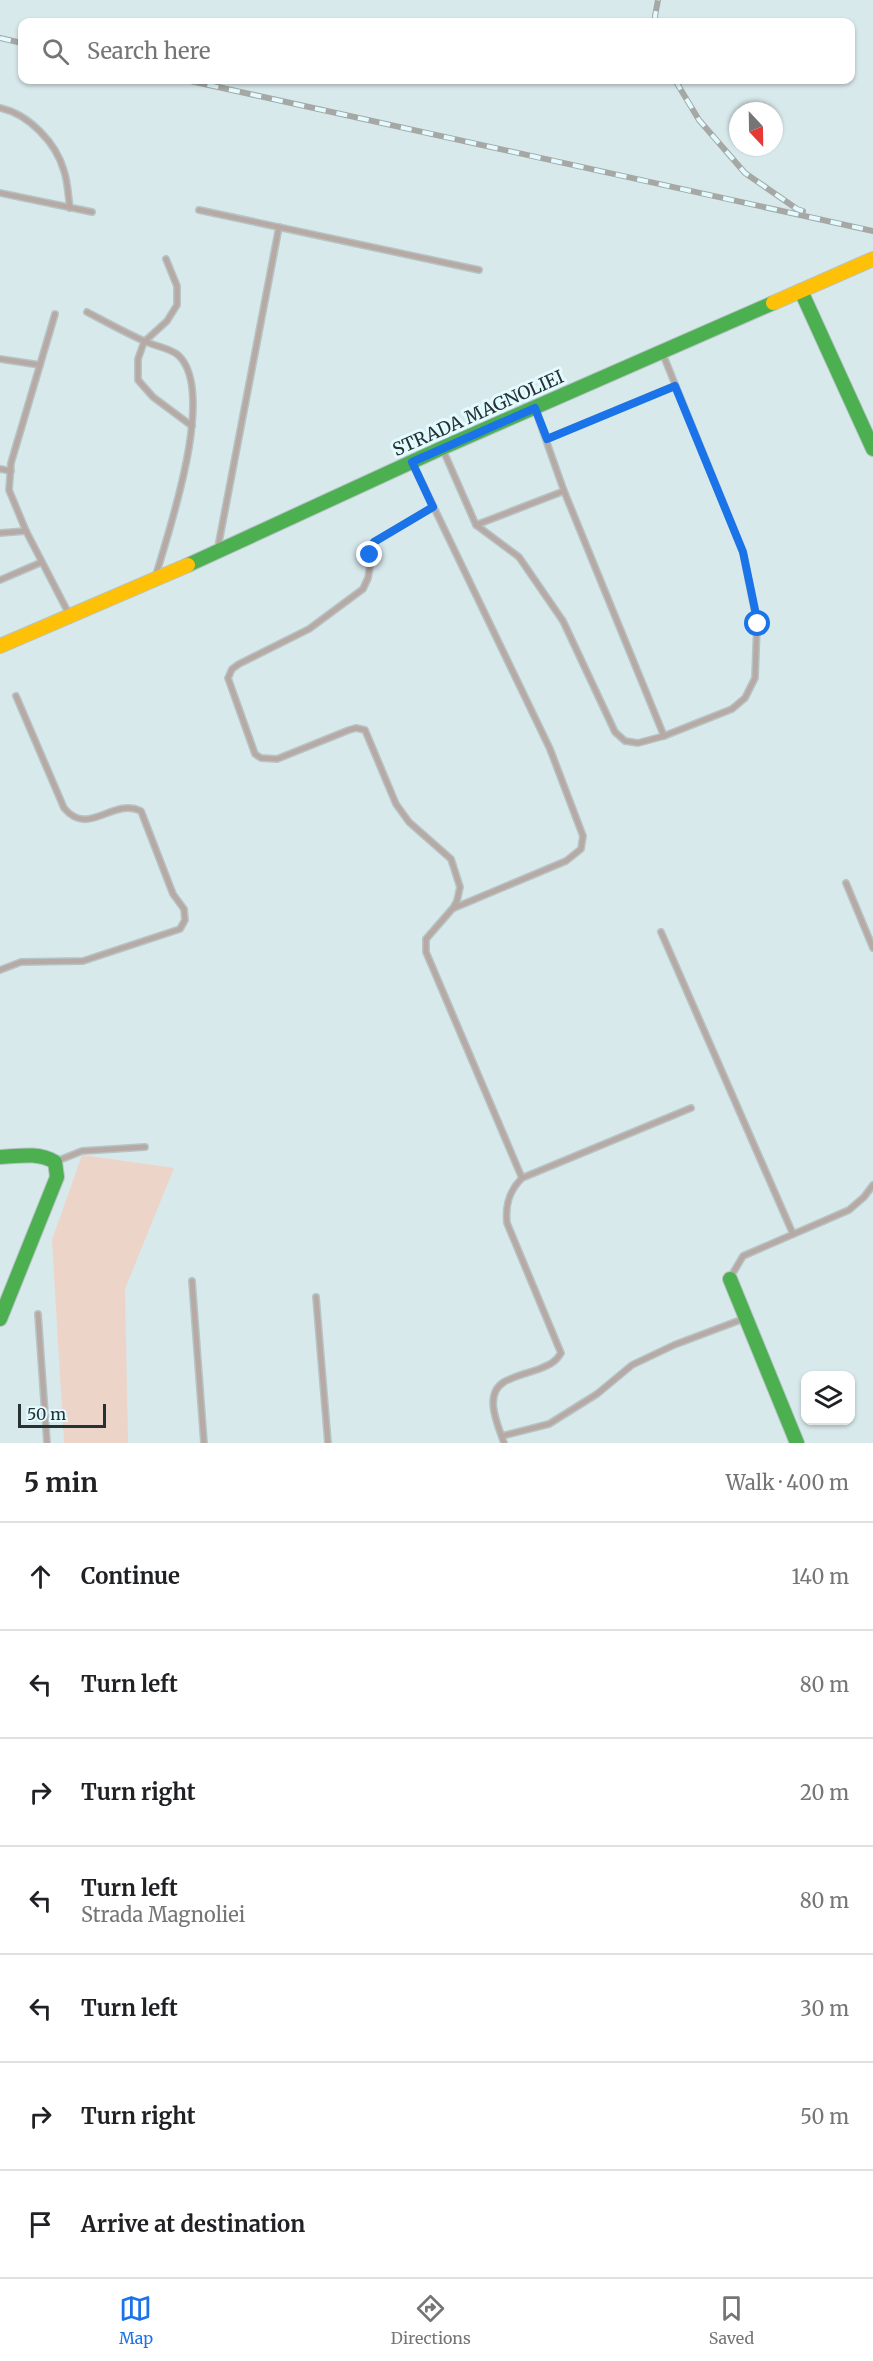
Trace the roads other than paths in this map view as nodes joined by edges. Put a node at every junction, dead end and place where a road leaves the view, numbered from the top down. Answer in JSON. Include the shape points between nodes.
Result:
{"nodes":[{"id":1,"x":0,"y":108,"type":"edge"},
{"id":2,"x":0,"y":193,"type":"edge"},
{"id":3,"x":70,"y":208,"type":"junction"},
{"id":4,"x":199,"y":210,"type":"dead end"},
{"id":5,"x":92,"y":212,"type":"dead end"},
{"id":6,"x":279,"y":227,"type":"junction"},
{"id":7,"x":166,"y":259,"type":"dead end"},
{"id":8,"x":873,"y":259,"type":"edge"},
{"id":9,"x":479,"y":270,"type":"dead end"},
{"id":10,"x":801,"y":291,"type":"junction"},
{"id":11,"x":87,"y":312,"type":"dead end"},
{"id":12,"x":55,"y":314,"type":"dead end"},
{"id":13,"x":144,"y":342,"type":"junction"},
{"id":14,"x":662,"y":352,"type":"junction"},
{"id":15,"x":0,"y":359,"type":"edge"},
{"id":16,"x":40,"y":365,"type":"junction"},
{"id":17,"x":675,"y":386,"type":"junction"},
{"id":18,"x":535,"y":408,"type":"junction"},
{"id":19,"x":192,"y":426,"type":"junction"},
{"id":20,"x":547,"y":439,"type":"junction"},
{"id":21,"x":442,"y":448,"type":"junction"},
{"id":22,"x":873,"y":449,"type":"edge"},
{"id":23,"x":412,"y":462,"type":"junction"},
{"id":24,"x":0,"y":469,"type":"edge"},
{"id":25,"x":11,"y":471,"type":"junction"},
{"id":26,"x":564,"y":492,"type":"junction"},
{"id":27,"x":433,"y":507,"type":"junction"},
{"id":28,"x":476,"y":525,"type":"junction"},
{"id":29,"x":26,"y":531,"type":"junction"},
{"id":30,"x":0,"y":533,"type":"edge"},
{"id":31,"x":217,"y":552,"type":"junction"},
{"id":32,"x":42,"y":562,"type":"junction"},
{"id":33,"x":0,"y":580,"type":"edge"},
{"id":34,"x":155,"y":580,"type":"junction"},
{"id":35,"x":70,"y":616,"type":"junction"},
{"id":36,"x":0,"y":646,"type":"edge"},
{"id":37,"x":16,"y":696,"type":"dead end"},
{"id":38,"x":664,"y":736,"type":"junction"},
{"id":39,"x":846,"y":883,"type":"dead end"},
{"id":40,"x":453,"y":908,"type":"junction"},
{"id":41,"x":661,"y":932,"type":"dead end"},
{"id":42,"x":873,"y":948,"type":"edge"},
{"id":43,"x":0,"y":970,"type":"edge"},
{"id":44,"x":691,"y":1108,"type":"dead end"},
{"id":45,"x":145,"y":1147,"type":"dead end"},
{"id":46,"x":0,"y":1157,"type":"edge"},
{"id":47,"x":55,"y":1162,"type":"junction"},
{"id":48,"x":522,"y":1178,"type":"junction"},
{"id":49,"x":873,"y":1185,"type":"edge"},
{"id":50,"x":793,"y":1234,"type":"junction"},
{"id":51,"x":730,"y":1278,"type":"joint"},
{"id":52,"x":192,"y":1281,"type":"dead end"},
{"id":53,"x":316,"y":1297,"type":"dead end"},
{"id":54,"x":38,"y":1314,"type":"dead end"},
{"id":55,"x":745,"y":1318,"type":"junction"},
{"id":56,"x":0,"y":1319,"type":"edge"},
{"id":57,"x":503,"y":1440,"type":"edge"},
{"id":58,"x":46,"y":1443,"type":"edge"},
{"id":59,"x":204,"y":1443,"type":"edge"},
{"id":60,"x":328,"y":1443,"type":"edge"},
{"id":61,"x":797,"y":1443,"type":"edge"}],
"edges":[{"from":1,"to":3,"type":"lane","via":[[15,111],[56,151]]},
{"from":2,"to":3,"type":"lane"},
{"from":3,"to":5,"type":"lane"},
{"from":4,"to":6,"type":"lane"},
{"from":6,"to":9,"type":"lane"},
{"from":6,"to":31,"type":"lane"},
{"from":7,"to":13,"type":"lane","via":[[177,285],[177,305],[167,321]]},
{"from":8,"to":10,"type":"main road","name":"STRADA MAGNOLIEI"},
{"from":10,"to":14,"type":"main road","name":"STRADA MAGNOLIEI"},
{"from":10,"to":22,"type":"main road"},
{"from":11,"to":13,"type":"lane"},
{"from":12,"to":16,"type":"lane"},
{"from":13,"to":19,"type":"lane","via":[[138,359],[138,380],[153,397]]},
{"from":13,"to":19,"type":"lane","via":[[177,354],[189,370]]},
{"from":14,"to":17,"type":"lane"},
{"from":14,"to":18,"type":"main road","name":"STRADA MAGNOLIEI"},
{"from":15,"to":16,"type":"lane"},
{"from":16,"to":25,"type":"lane"},
{"from":17,"to":20,"type":"lane"},
{"from":17,"to":38,"type":"lane","via":[[743,552],[758,624],[755,678],[745,698],[732,709]]},
{"from":18,"to":20,"type":"lane"},
{"from":18,"to":21,"type":"main road","name":"STRADA MAGNOLIEI"},
{"from":19,"to":34,"type":"lane","via":[[180,494]]},
{"from":20,"to":26,"type":"lane"},
{"from":21,"to":23,"type":"main road","name":"STRADA MAGNOLIEI"},
{"from":21,"to":28,"type":"lane"},
{"from":23,"to":27,"type":"lane"},
{"from":23,"to":31,"type":"main road","name":"STRADA MAGNOLIEI"},
{"from":24,"to":25,"type":"lane"},
{"from":25,"to":29,"type":"lane","via":[[9,490]]},
{"from":26,"to":28,"type":"lane"},
{"from":26,"to":38,"type":"lane"},
{"from":27,"to":40,"type":"lane","via":[[550,749],[583,836],[581,849],[566,861]]},
{"from":27,"to":40,"type":"lane","via":[[374,542],[363,589],[309,629],[239,664],[228,678],[255,754],[261,758],[277,759],[349,730],[365,730],[396,804],[409,822],[451,858],[460,886]]},
{"from":28,"to":38,"type":"lane","via":[[519,557],[562,621],[615,732],[625,741],[638,743]]},
{"from":29,"to":30,"type":"lane"},
{"from":29,"to":32,"type":"lane"},
{"from":31,"to":34,"type":"main road","name":"STRADA MAGNOLIEI"},
{"from":32,"to":33,"type":"lane"},
{"from":32,"to":35,"type":"lane"},
{"from":34,"to":35,"type":"main road","name":"STRADA MAGNOLIEI"},
{"from":35,"to":36,"type":"main road","name":"STRADA MAGNOLIEI"},
{"from":37,"to":43,"type":"lane","via":[[71,817],[93,818],[123,807],[141,811],[173,894],[184,909],[185,920],[180,929],[83,961],[21,962]]},
{"from":39,"to":42,"type":"lane"},
{"from":40,"to":48,"type":"lane","via":[[426,939],[426,952]]},
{"from":41,"to":50,"type":"lane"},
{"from":44,"to":48,"type":"lane"},
{"from":45,"to":47,"type":"lane","via":[[81,1151]]},
{"from":46,"to":47,"type":"main road","via":[[41,1155]]},
{"from":47,"to":56,"type":"main road","via":[[55,1186]]},
{"from":48,"to":57,"type":"lane","via":[[512,1188],[505,1209],[507,1223],[561,1353],[550,1365],[502,1383],[493,1394]]},
{"from":49,"to":50,"type":"lane","via":[[849,1210]]},
{"from":50,"to":51,"type":"lane","via":[[743,1256]]},
{"from":51,"to":55,"type":"main road"},
{"from":52,"to":59,"type":"lane"},
{"from":53,"to":60,"type":"lane"},
{"from":54,"to":58,"type":"lane"},
{"from":55,"to":57,"type":"lane","via":[[632,1365],[597,1394],[549,1424]]},
{"from":55,"to":61,"type":"main road"}]}
